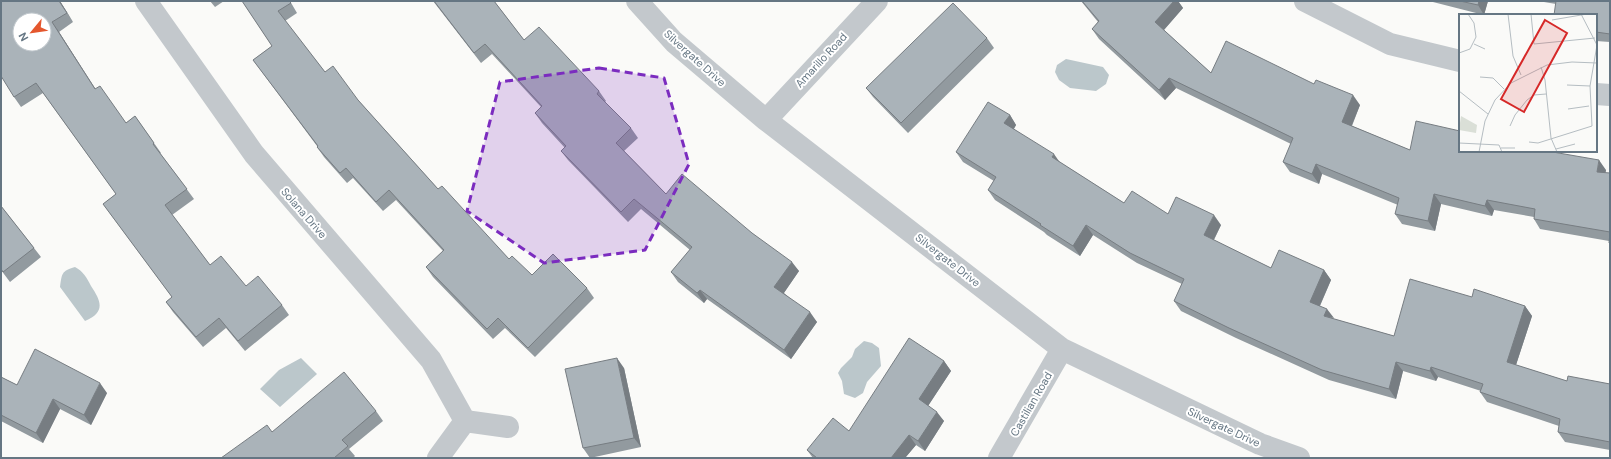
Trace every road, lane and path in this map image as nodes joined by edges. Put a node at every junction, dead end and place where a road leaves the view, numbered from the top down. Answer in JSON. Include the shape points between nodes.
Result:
{"nodes":[{"id":1,"x":146,"y":1,"type":"edge"},
{"id":2,"x":637,"y":1,"type":"edge"},
{"id":3,"x":877,"y":1,"type":"edge"},
{"id":4,"x":1305,"y":1,"type":"edge"},
{"id":5,"x":1459,"y":61,"type":"edge"},
{"id":6,"x":1597,"y":94,"type":"edge"},
{"id":7,"x":1610,"y":95,"type":"edge"},
{"id":8,"x":766,"y":120,"type":"junction"},
{"id":9,"x":1062,"y":349,"type":"junction"},
{"id":10,"x":465,"y":421,"type":"junction"},
{"id":11,"x":508,"y":427,"type":"dead end"},
{"id":12,"x":438,"y":458,"type":"edge"},
{"id":13,"x":999,"y":458,"type":"edge"},
{"id":14,"x":1299,"y":458,"type":"edge"}],
"edges":[{"from":1,"to":10,"type":"street","name":"Solana Drive","via":[[254,154],[431,360]]},
{"from":2,"to":8,"type":"street","name":"Silvergate Drive","via":[[674,42]]},
{"from":3,"to":8,"type":"street","name":"Amarillo Road"},
{"from":4,"to":5,"type":"street","via":[[1390,44]]},
{"from":6,"to":7,"type":"street"},
{"from":8,"to":9,"type":"street","name":"Silvergate Drive"},
{"from":9,"to":13,"type":"street","name":"Castilian Road"},
{"from":9,"to":14,"type":"street","name":"Silvergate Drive","via":[[1260,444]]},
{"from":10,"to":11,"type":"street"},
{"from":10,"to":12,"type":"street"}]}
